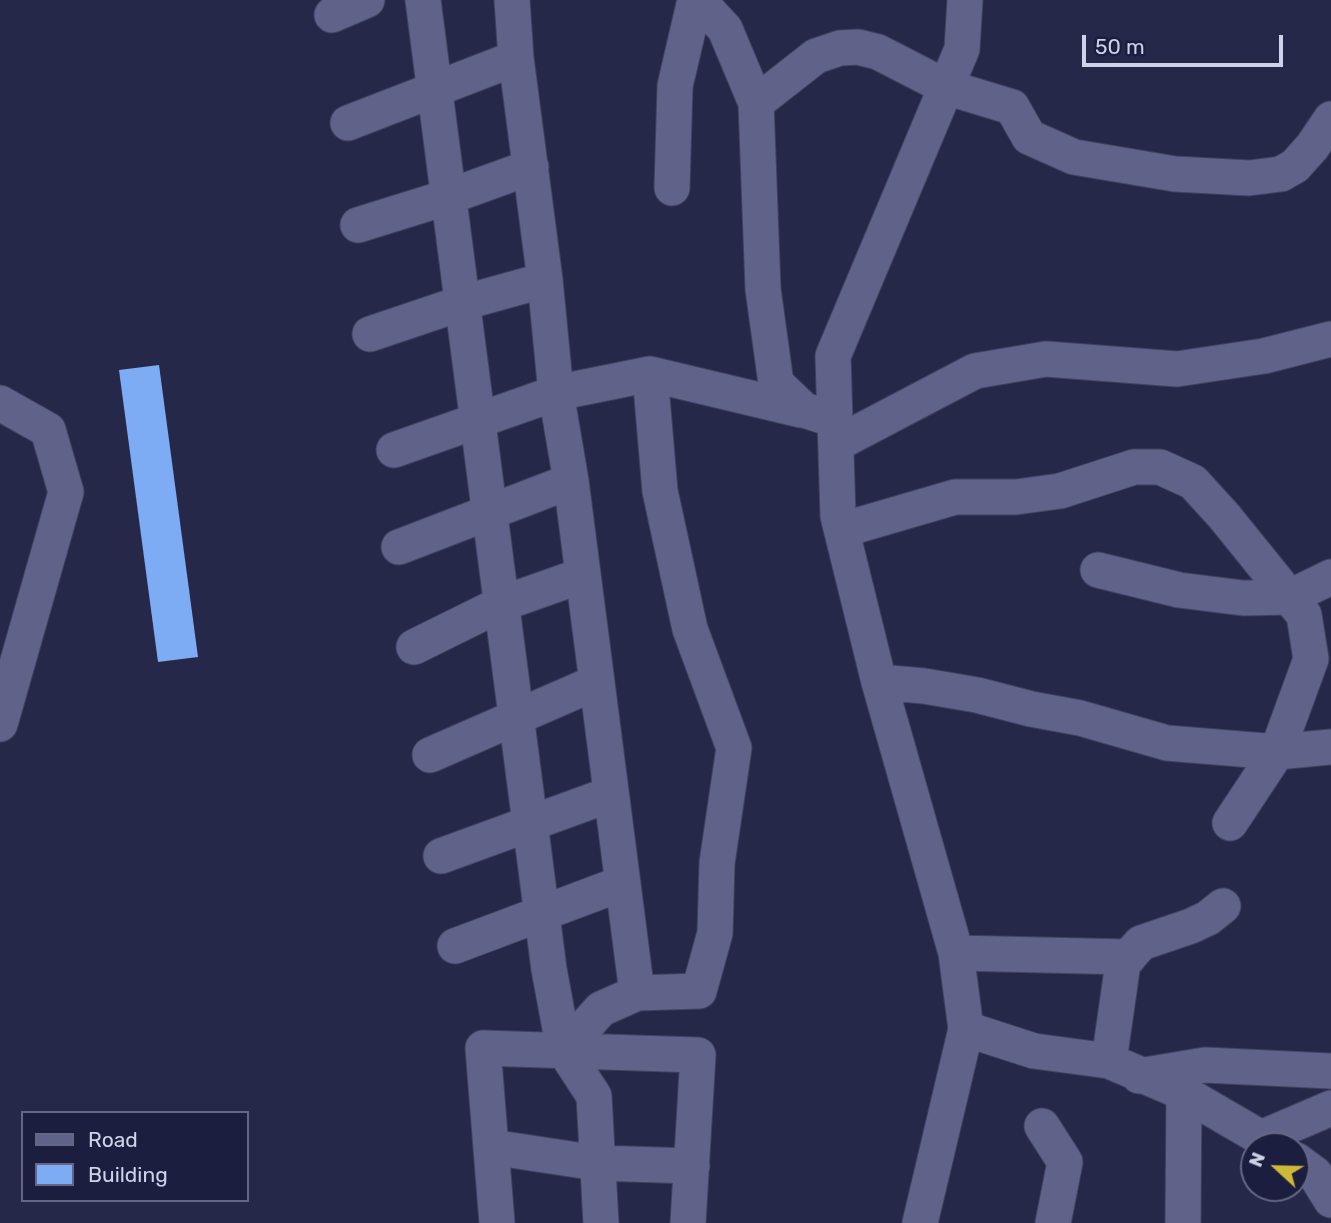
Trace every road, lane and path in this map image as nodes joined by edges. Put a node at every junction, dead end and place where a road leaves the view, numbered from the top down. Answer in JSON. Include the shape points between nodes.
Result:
{"nodes":[{"id":1,"x":368,"y":0,"type":"edge"},
{"id":2,"x":423,"y":0,"type":"edge"},
{"id":3,"x":512,"y":0,"type":"edge"},
{"id":4,"x":696,"y":0,"type":"edge"},
{"id":5,"x":965,"y":0,"type":"edge"},
{"id":6,"x":332,"y":15,"type":"dead end"},
{"id":7,"x":516,"y":58,"type":"junction"},
{"id":8,"x":946,"y":87,"type":"junction"},
{"id":9,"x":434,"y":91,"type":"junction"},
{"id":10,"x":756,"y":103,"type":"junction"},
{"id":11,"x":1331,"y":118,"type":"edge"},
{"id":12,"x":348,"y":123,"type":"dead end"},
{"id":13,"x":531,"y":167,"type":"junction"},
{"id":14,"x":671,"y":188,"type":"dead end"},
{"id":15,"x":448,"y":197,"type":"junction"},
{"id":16,"x":358,"y":225,"type":"dead end"},
{"id":17,"x":545,"y":280,"type":"junction"},
{"id":18,"x":462,"y":303,"type":"junction"},
{"id":19,"x":370,"y":334,"type":"dead end"},
{"id":20,"x":1331,"y":339,"type":"edge"},
{"id":21,"x":650,"y":374,"type":"junction"},
{"id":22,"x":556,"y":393,"type":"junction"},
{"id":23,"x":0,"y":403,"type":"edge"},
{"id":24,"x":478,"y":421,"type":"junction"},
{"id":25,"x":825,"y":425,"type":"junction"},
{"id":26,"x":394,"y":450,"type":"dead end"},
{"id":27,"x":571,"y":481,"type":"junction"},
{"id":28,"x":490,"y":514,"type":"junction"},
{"id":29,"x":842,"y":530,"type":"junction"},
{"id":30,"x":399,"y":547,"type":"dead end"},
{"id":31,"x":1098,"y":570,"type":"dead end"},
{"id":32,"x":583,"y":575,"type":"junction"},
{"id":33,"x":1331,"y":577,"type":"edge"},
{"id":34,"x":1290,"y":597,"type":"junction"},
{"id":35,"x":501,"y":604,"type":"junction"},
{"id":36,"x":414,"y":647,"type":"dead end"},
{"id":37,"x":597,"y":682,"type":"junction"},
{"id":38,"x":879,"y":682,"type":"junction"},
{"id":39,"x":516,"y":716,"type":"junction"},
{"id":40,"x":0,"y":724,"type":"edge"},
{"id":41,"x":1331,"y":747,"type":"edge"},
{"id":42,"x":1277,"y":752,"type":"junction"},
{"id":43,"x":429,"y":755,"type":"dead end"},
{"id":44,"x":611,"y":794,"type":"junction"},
{"id":45,"x":530,"y":823,"type":"junction"},
{"id":46,"x":1230,"y":823,"type":"dead end"},
{"id":47,"x":441,"y":856,"type":"dead end"},
{"id":48,"x":623,"y":883,"type":"junction"},
{"id":49,"x":1223,"y":906,"type":"dead end"},
{"id":50,"x":542,"y":915,"type":"junction"},
{"id":51,"x":455,"y":946,"type":"dead end"},
{"id":52,"x":956,"y":953,"type":"junction"},
{"id":53,"x":1129,"y":957,"type":"junction"},
{"id":54,"x":637,"y":993,"type":"junction"},
{"id":55,"x":966,"y":1029,"type":"junction"},
{"id":56,"x":564,"y":1050,"type":"junction"},
{"id":57,"x":1124,"y":1068,"type":"junction"},
{"id":58,"x":1331,"y":1071,"type":"edge"},
{"id":59,"x":1184,"y":1093,"type":"junction"},
{"id":60,"x":1331,"y":1108,"type":"edge"},
{"id":61,"x":1042,"y":1126,"type":"dead end"},
{"id":62,"x":1251,"y":1132,"type":"edge"},
{"id":63,"x":1287,"y":1132,"type":"edge"},
{"id":64,"x":491,"y":1147,"type":"junction"},
{"id":65,"x":597,"y":1163,"type":"junction"},
{"id":66,"x":692,"y":1166,"type":"junction"},
{"id":67,"x":497,"y":1223,"type":"edge"},
{"id":68,"x":601,"y":1223,"type":"edge"},
{"id":69,"x":688,"y":1223,"type":"edge"},
{"id":70,"x":920,"y":1223,"type":"edge"},
{"id":71,"x":1054,"y":1223,"type":"edge"},
{"id":72,"x":1183,"y":1223,"type":"edge"}],
"edges":[{"from":1,"to":6,"type":"street"},
{"from":2,"to":9,"type":"street"},
{"from":3,"to":7,"type":"street"},
{"from":4,"to":10,"type":"street","via":[[725,29]]},
{"from":4,"to":14,"type":"street","via":[[674,86]]},
{"from":5,"to":8,"type":"street","via":[[962,49]]},
{"from":7,"to":9,"type":"street"},
{"from":7,"to":13,"type":"street"},
{"from":8,"to":10,"type":"street","via":[[878,52],[840,48],[816,56]]},
{"from":8,"to":11,"type":"street","via":[[1012,107],[1029,137],[1074,157],[1175,174],[1249,178],[1281,174],[1312,147]]},
{"from":8,"to":25,"type":"street","via":[[832,356]]},
{"from":9,"to":12,"type":"street"},
{"from":9,"to":15,"type":"street"},
{"from":10,"to":25,"type":"street","via":[[763,289],[775,383]]},
{"from":13,"to":15,"type":"street"},
{"from":13,"to":17,"type":"street"},
{"from":15,"to":16,"type":"street"},
{"from":15,"to":18,"type":"street"},
{"from":17,"to":18,"type":"street"},
{"from":17,"to":22,"type":"street"},
{"from":18,"to":19,"type":"street"},
{"from":18,"to":24,"type":"street"},
{"from":20,"to":25,"type":"street","via":[[1264,356],[1177,369],[1045,359],[975,371]]},
{"from":21,"to":22,"type":"street"},
{"from":21,"to":25,"type":"street"},
{"from":21,"to":54,"type":"street","via":[[660,491],[690,629],[734,748],[717,863],[715,933],[699,991]]},
{"from":22,"to":24,"type":"street"},
{"from":22,"to":27,"type":"street"},
{"from":23,"to":40,"type":"street","via":[[48,430],[66,492]]},
{"from":24,"to":26,"type":"street"},
{"from":24,"to":28,"type":"street"},
{"from":25,"to":29,"type":"street"},
{"from":27,"to":28,"type":"street"},
{"from":27,"to":32,"type":"street"},
{"from":28,"to":30,"type":"street"},
{"from":28,"to":35,"type":"street"},
{"from":29,"to":34,"type":"street","via":[[955,497],[1060,491],[1134,467],[1160,467],[1193,482]]},
{"from":29,"to":38,"type":"street"},
{"from":31,"to":34,"type":"street","via":[[1179,590],[1242,598]]},
{"from":32,"to":35,"type":"street"},
{"from":32,"to":37,"type":"street"},
{"from":33,"to":34,"type":"street"},
{"from":34,"to":42,"type":"street","via":[[1304,615],[1311,659]]},
{"from":35,"to":36,"type":"street"},
{"from":35,"to":39,"type":"street"},
{"from":37,"to":39,"type":"street"},
{"from":37,"to":44,"type":"street"},
{"from":38,"to":42,"type":"street","via":[[978,695],[1167,743]]},
{"from":38,"to":52,"type":"street"},
{"from":39,"to":43,"type":"street"},
{"from":39,"to":45,"type":"street"},
{"from":41,"to":42,"type":"street"},
{"from":42,"to":46,"type":"street"},
{"from":44,"to":45,"type":"street"},
{"from":44,"to":48,"type":"street"},
{"from":45,"to":47,"type":"street"},
{"from":45,"to":50,"type":"street"},
{"from":48,"to":50,"type":"street"},
{"from":48,"to":54,"type":"street"},
{"from":49,"to":53,"type":"street","via":[[1191,926],[1141,943]]},
{"from":50,"to":51,"type":"street"},
{"from":50,"to":56,"type":"street"},
{"from":52,"to":53,"type":"street"},
{"from":52,"to":55,"type":"street"},
{"from":53,"to":57,"type":"street","via":[[1124,963]]},
{"from":54,"to":56,"type":"street","via":[[601,1009]]},
{"from":55,"to":57,"type":"street","via":[[1034,1051]]},
{"from":55,"to":70,"type":"street"},
{"from":56,"to":64,"type":"street","via":[[483,1048]]},
{"from":56,"to":65,"type":"street","via":[[594,1096]]},
{"from":56,"to":66,"type":"street","via":[[698,1055]]},
{"from":57,"to":58,"type":"street","via":[[1206,1065]]},
{"from":57,"to":59,"type":"street"},
{"from":59,"to":62,"type":"street"},
{"from":59,"to":72,"type":"street"},
{"from":60,"to":63,"type":"street"},
{"from":61,"to":71,"type":"street","via":[[1065,1162]]},
{"from":64,"to":65,"type":"street"},
{"from":64,"to":67,"type":"street"},
{"from":65,"to":66,"type":"street"},
{"from":65,"to":68,"type":"street"},
{"from":66,"to":69,"type":"street"}]}
